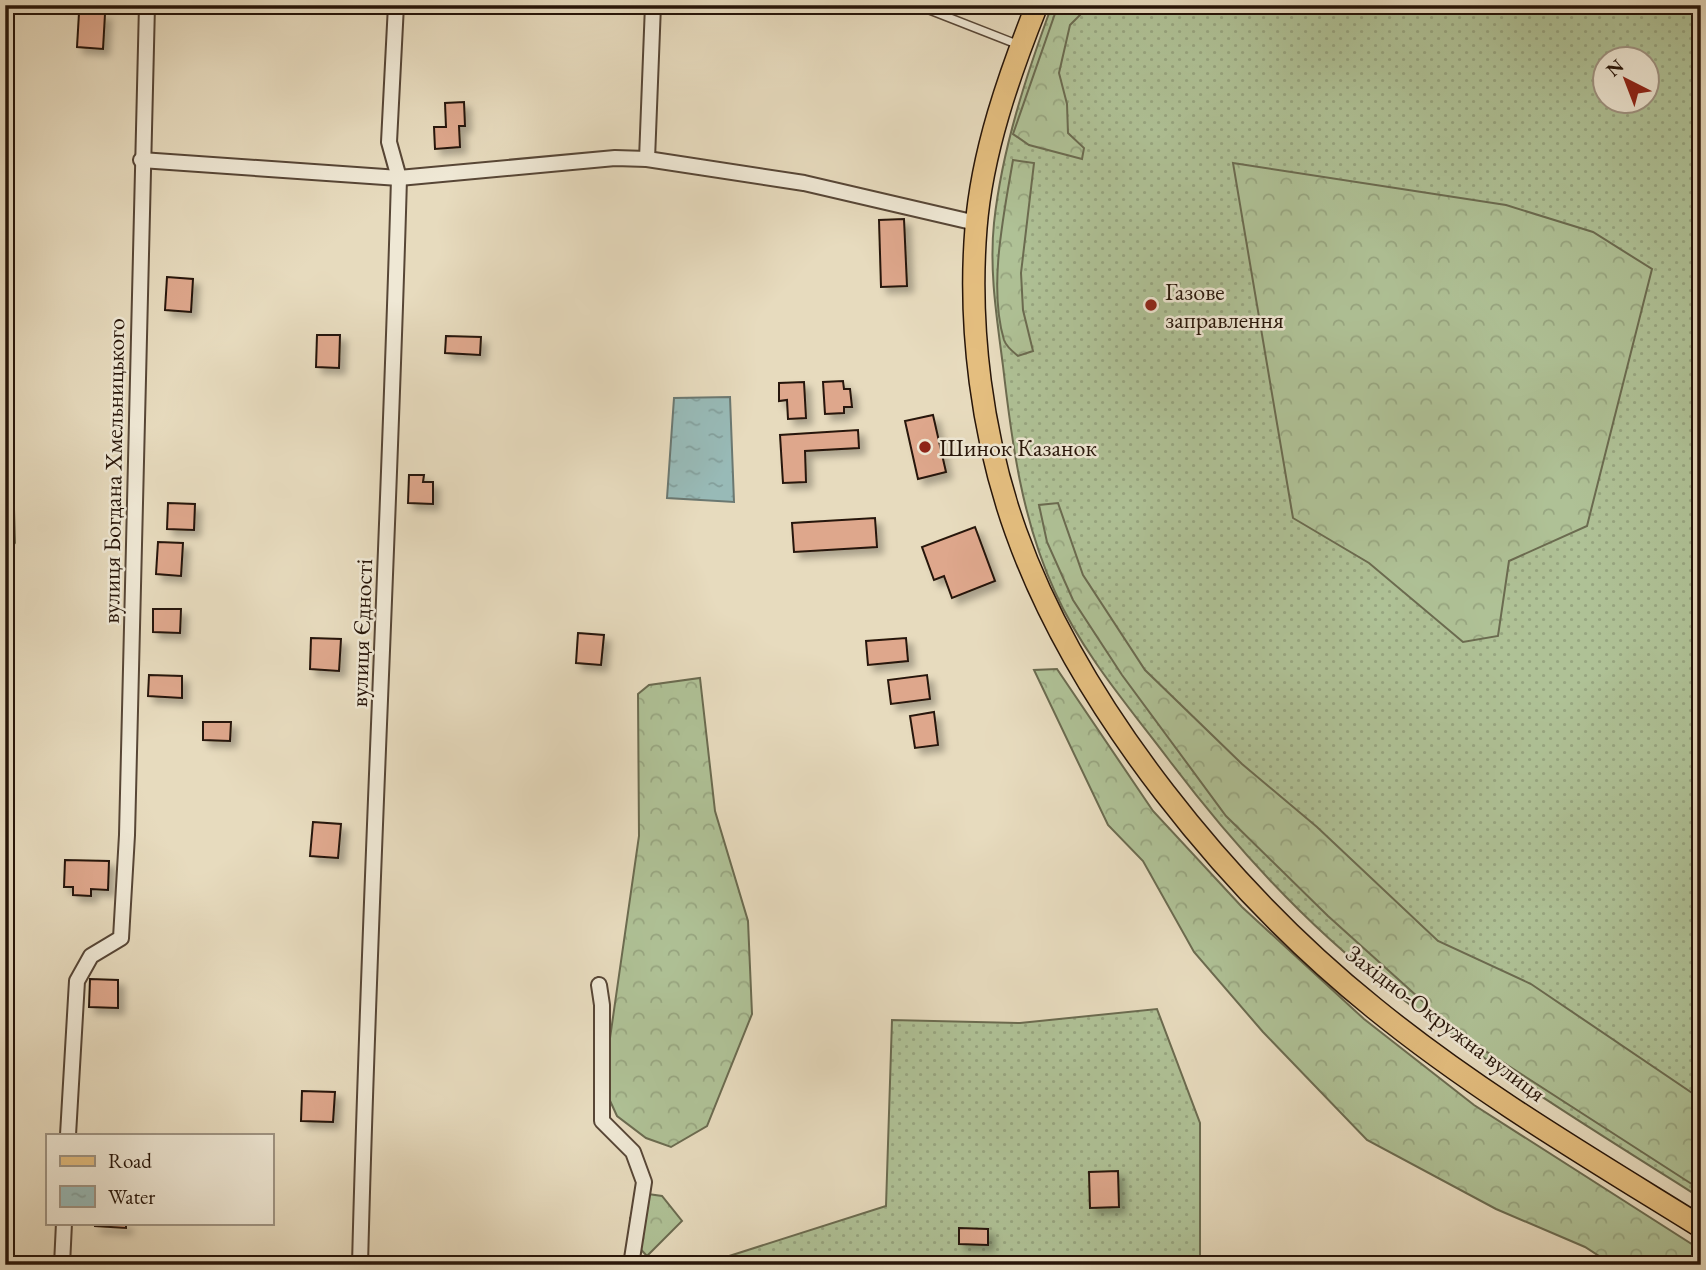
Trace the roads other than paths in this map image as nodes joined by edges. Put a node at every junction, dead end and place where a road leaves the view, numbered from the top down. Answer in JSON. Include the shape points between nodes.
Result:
{"nodes":[{"id":1,"x":147,"y":5,"type":"edge"},
{"id":2,"x":396,"y":5,"type":"edge"},
{"id":3,"x":653,"y":5,"type":"edge"},
{"id":4,"x":894,"y":5,"type":"edge"},
{"id":5,"x":1037,"y":5,"type":"edge"},
{"id":6,"x":1021,"y":45,"type":"junction"},
{"id":7,"x":647,"y":159,"type":"junction"},
{"id":8,"x":141,"y":160,"type":"junction"},
{"id":9,"x":399,"y":178,"type":"junction"},
{"id":10,"x":976,"y":223,"type":"junction"},
{"id":11,"x":599,"y":985,"type":"dead end"},
{"id":12,"x":68,"y":1134,"type":"edge"},
{"id":13,"x":64,"y":1224,"type":"edge"},
{"id":14,"x":1701,"y":1227,"type":"edge"},
{"id":15,"x":62,"y":1265,"type":"edge"},
{"id":16,"x":360,"y":1265,"type":"edge"},
{"id":17,"x":631,"y":1265,"type":"edge"}],
"edges":[{"from":1,"to":8,"type":"street","name":"вулиця Богдана Хмельницького"},
{"from":2,"to":9,"type":"street","name":"вулиця Єдності","via":[[389,142]]},
{"from":3,"to":7,"type":"street"},
{"from":4,"to":6,"type":"lane","via":[[928,9]]},
{"from":5,"to":6,"type":"main road","name":"Західно-Окружна вулиця"},
{"from":6,"to":10,"type":"main road","name":"Західно-Окружна вулиця","via":[[988,150]]},
{"from":7,"to":9,"type":"street"},
{"from":7,"to":10,"type":"street","via":[[804,183]]},
{"from":8,"to":9,"type":"street"},
{"from":8,"to":12,"type":"street","name":"вулиця Богдана Хмельницького","via":[[121,938],[91,956],[77,981]]},
{"from":9,"to":16,"type":"street","name":"вулиця Єдності"},
{"from":10,"to":14,"type":"main road","name":"Західно-Окружна вулиця","via":[[975,320],[983,391],[996,469],[1017,534],[1086,676],[1170,798],[1261,903],[1374,1008],[1503,1104]]},
{"from":11,"to":17,"type":"street","via":[[602,1121],[633,1152],[644,1182]]},
{"from":13,"to":15,"type":"street"}]}
